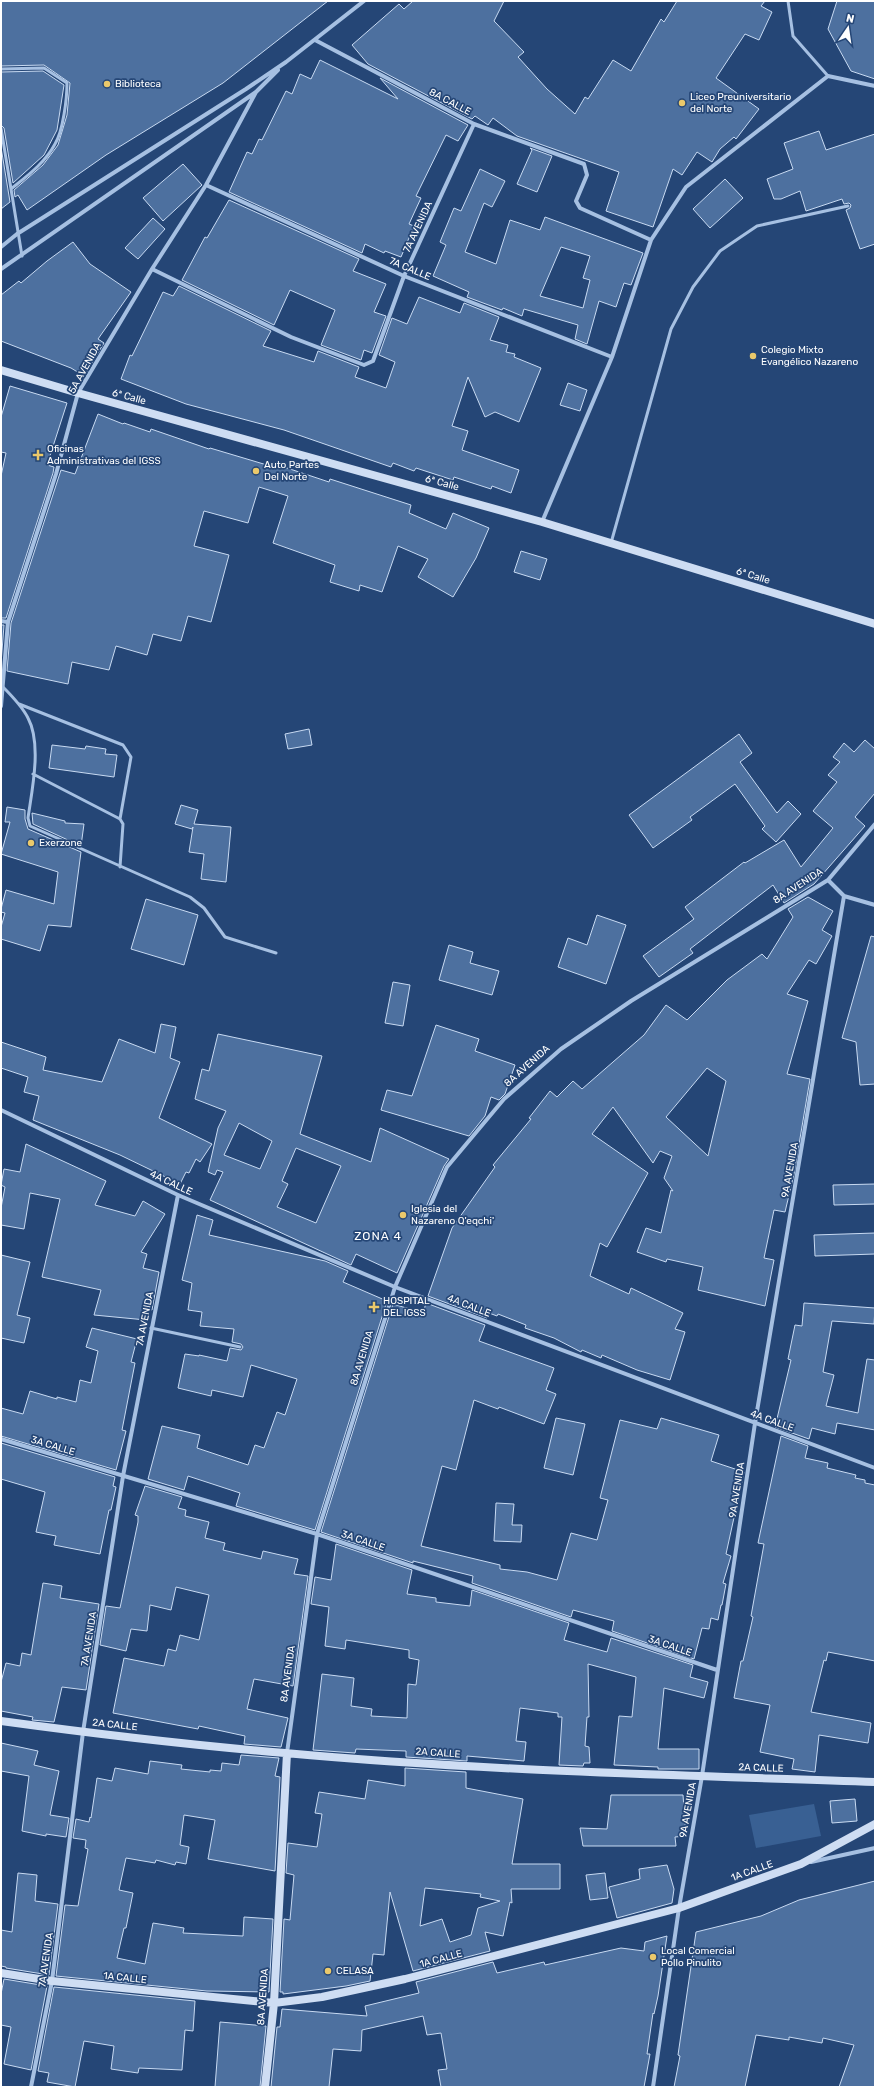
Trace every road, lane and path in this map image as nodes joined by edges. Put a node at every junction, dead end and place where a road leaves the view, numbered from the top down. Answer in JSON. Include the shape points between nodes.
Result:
{"nodes":[{"id":1,"x":364,"y":1,"type":"edge"},
{"id":2,"x":788,"y":1,"type":"edge"},
{"id":3,"x":315,"y":40,"type":"junction"},
{"id":4,"x":286,"y":62,"type":"junction"},
{"id":5,"x":1,"y":69,"type":"edge"},
{"id":6,"x":828,"y":76,"type":"junction"},
{"id":7,"x":875,"y":86,"type":"edge"},
{"id":8,"x":256,"y":92,"type":"junction"},
{"id":9,"x":474,"y":124,"type":"junction"},
{"id":10,"x":1,"y":128,"type":"edge"},
{"id":11,"x":206,"y":185,"type":"junction"},
{"id":12,"x":11,"y":189,"type":"junction"},
{"id":13,"x":848,"y":206,"type":"dead end"},
{"id":14,"x":17,"y":234,"type":"junction"},
{"id":15,"x":651,"y":240,"type":"junction"},
{"id":16,"x":1,"y":247,"type":"edge"},
{"id":17,"x":22,"y":256,"type":"junction"},
{"id":18,"x":1,"y":269,"type":"edge"},
{"id":19,"x":152,"y":269,"type":"junction"},
{"id":20,"x":404,"y":276,"type":"junction"},
{"id":21,"x":612,"y":357,"type":"junction"},
{"id":22,"x":1,"y":370,"type":"edge"},
{"id":23,"x":78,"y":393,"type":"junction"},
{"id":24,"x":542,"y":522,"type":"junction"},
{"id":25,"x":611,"y":543,"type":"junction"},
{"id":26,"x":1,"y":621,"type":"edge"},
{"id":27,"x":8,"y":622,"type":"junction"},
{"id":28,"x":875,"y":624,"type":"edge"},
{"id":29,"x":3,"y":687,"type":"junction"},
{"id":30,"x":19,"y":704,"type":"junction"},
{"id":31,"x":1,"y":706,"type":"edge"},
{"id":32,"x":33,"y":774,"type":"junction"},
{"id":33,"x":120,"y":819,"type":"junction"},
{"id":34,"x":875,"y":824,"type":"edge"},
{"id":35,"x":120,"y":867,"type":"junction"},
{"id":36,"x":828,"y":880,"type":"junction"},
{"id":37,"x":844,"y":896,"type":"junction"},
{"id":38,"x":875,"y":905,"type":"edge"},
{"id":39,"x":276,"y":952,"type":"dead end"},
{"id":40,"x":1,"y":1110,"type":"edge"},
{"id":41,"x":178,"y":1195,"type":"junction"},
{"id":42,"x":395,"y":1286,"type":"junction"},
{"id":43,"x":151,"y":1328,"type":"junction"},
{"id":44,"x":240,"y":1347,"type":"dead end"},
{"id":45,"x":755,"y":1423,"type":"junction"},
{"id":46,"x":1,"y":1438,"type":"edge"},
{"id":47,"x":875,"y":1468,"type":"edge"},
{"id":48,"x":123,"y":1476,"type":"junction"},
{"id":49,"x":317,"y":1534,"type":"junction"},
{"id":50,"x":717,"y":1670,"type":"junction"},
{"id":51,"x":1,"y":1721,"type":"edge"},
{"id":52,"x":83,"y":1732,"type":"junction"},
{"id":53,"x":287,"y":1753,"type":"junction"},
{"id":54,"x":702,"y":1776,"type":"junction"},
{"id":55,"x":875,"y":1782,"type":"edge"},
{"id":56,"x":875,"y":1824,"type":"edge"},
{"id":57,"x":875,"y":1848,"type":"edge"},
{"id":58,"x":801,"y":1864,"type":"junction"},
{"id":59,"x":679,"y":1908,"type":"junction"},
{"id":60,"x":1,"y":1973,"type":"edge"},
{"id":61,"x":52,"y":1981,"type":"junction"},
{"id":62,"x":274,"y":2003,"type":"junction"},
{"id":63,"x":31,"y":2087,"type":"edge"},
{"id":64,"x":266,"y":2087,"type":"edge"},
{"id":65,"x":652,"y":2087,"type":"edge"}],
"edges":[{"from":1,"to":3,"type":"street"},
{"from":2,"to":6,"type":"lane","via":[[793,36]]},
{"from":3,"to":4,"type":"street"},
{"from":3,"to":9,"type":"street","name":"8A CALLE"},
{"from":4,"to":8,"type":"street"},
{"from":4,"to":14,"type":"street"},
{"from":5,"to":12,"type":"lane","via":[[44,68],[67,83],[67,100],[56,144],[40,165]]},
{"from":6,"to":7,"type":"street"},
{"from":6,"to":15,"type":"street","via":[[686,187]]},
{"from":8,"to":11,"type":"street","name":"5A AVENIDA"},
{"from":8,"to":17,"type":"street"},
{"from":9,"to":15,"type":"street","name":"8A CALLE","via":[[584,164],[587,175],[576,200],[580,208]]},
{"from":9,"to":20,"type":"street","name":"7A AVENIDA"},
{"from":10,"to":12,"type":"lane"},
{"from":11,"to":19,"type":"street","name":"5A AVENIDA"},
{"from":11,"to":20,"type":"street","name":"7A CALLE"},
{"from":12,"to":14,"type":"lane"},
{"from":13,"to":25,"type":"lane","via":[[758,226],[720,251],[693,288],[671,329]]},
{"from":14,"to":16,"type":"street"},
{"from":14,"to":17,"type":"lane"},
{"from":15,"to":21,"type":"street"},
{"from":17,"to":18,"type":"street"},
{"from":19,"to":20,"type":"street","name":"7A AVENIDA","via":[[291,337],[364,365],[373,361]]},
{"from":19,"to":23,"type":"street","name":"5A AVENIDA"},
{"from":20,"to":21,"type":"street","name":"7A CALLE"},
{"from":21,"to":24,"type":"street"},
{"from":22,"to":23,"type":"main road","name":"6ª Calle"},
{"from":23,"to":24,"type":"main road","name":"6ª Calle"},
{"from":23,"to":27,"type":"street","name":"5A AVENIDA","via":[[56,474]]},
{"from":24,"to":25,"type":"main road","name":"6ª Calle"},
{"from":25,"to":28,"type":"main road","name":"6ª Calle"},
{"from":26,"to":27,"type":"street"},
{"from":27,"to":29,"type":"street","name":"5A AVENIDA"},
{"from":29,"to":30,"type":"lane"},
{"from":29,"to":31,"type":"street","name":"5A AVENIDA"},
{"from":30,"to":32,"type":"lane","via":[[29,719],[35,738]]},
{"from":30,"to":33,"type":"lane","via":[[123,745],[131,757]]},
{"from":32,"to":33,"type":"lane"},
{"from":32,"to":35,"type":"lane","via":[[28,818],[30,826]]},
{"from":33,"to":35,"type":"lane","via":[[123,824]]},
{"from":34,"to":36,"type":"street","name":"8A AVENIDA"},
{"from":35,"to":39,"type":"lane","via":[[190,897],[204,908],[225,937]]},
{"from":36,"to":37,"type":"street"},
{"from":36,"to":42,"type":"street","name":"8A AVENIDA","via":[[631,1001],[560,1049],[504,1099],[447,1167]]},
{"from":37,"to":38,"type":"street"},
{"from":37,"to":45,"type":"street","name":"9A AVENIDA"},
{"from":40,"to":41,"type":"street","name":"4A CALLE"},
{"from":41,"to":42,"type":"street","name":"4A CALLE"},
{"from":41,"to":43,"type":"street","name":"7A AVENIDA"},
{"from":42,"to":45,"type":"street","name":"4A CALLE"},
{"from":42,"to":49,"type":"street","name":"8A AVENIDA"},
{"from":43,"to":44,"type":"lane"},
{"from":43,"to":48,"type":"street","name":"7A AVENIDA"},
{"from":45,"to":47,"type":"street","name":"4A CALLE"},
{"from":45,"to":50,"type":"street","name":"9A AVENIDA"},
{"from":46,"to":48,"type":"street","name":"3A CALLE"},
{"from":48,"to":49,"type":"street","name":"3A CALLE"},
{"from":48,"to":52,"type":"street","name":"7A AVENIDA"},
{"from":49,"to":50,"type":"street","name":"3A CALLE"},
{"from":49,"to":53,"type":"street","name":"8A AVENIDA"},
{"from":50,"to":54,"type":"street","name":"9A AVENIDA"},
{"from":51,"to":52,"type":"main road","name":"2A CALLE"},
{"from":52,"to":53,"type":"main road","name":"2A CALLE"},
{"from":52,"to":61,"type":"street","name":"7A AVENIDA"},
{"from":53,"to":54,"type":"main road","name":"2A CALLE","via":[[481,1766]]},
{"from":53,"to":62,"type":"main road","name":"8A AVENIDA"},
{"from":54,"to":55,"type":"main road","name":"2A CALLE"},
{"from":54,"to":59,"type":"street","name":"9A AVENIDA"},
{"from":56,"to":58,"type":"main road"},
{"from":57,"to":58,"type":"street","name":"1A CALLE"},
{"from":58,"to":59,"type":"main road","name":"1A CALLE"},
{"from":59,"to":62,"type":"main road","name":"1A CALLE","via":[[405,1979],[322,1997]]},
{"from":59,"to":65,"type":"street","name":"9A AVENIDA"},
{"from":60,"to":61,"type":"main road","name":"1A CALLE"},
{"from":61,"to":62,"type":"main road","name":"1A CALLE"},
{"from":61,"to":63,"type":"street","name":"7A AVENIDA"},
{"from":62,"to":64,"type":"main road","name":"8A AVENIDA"}]}
